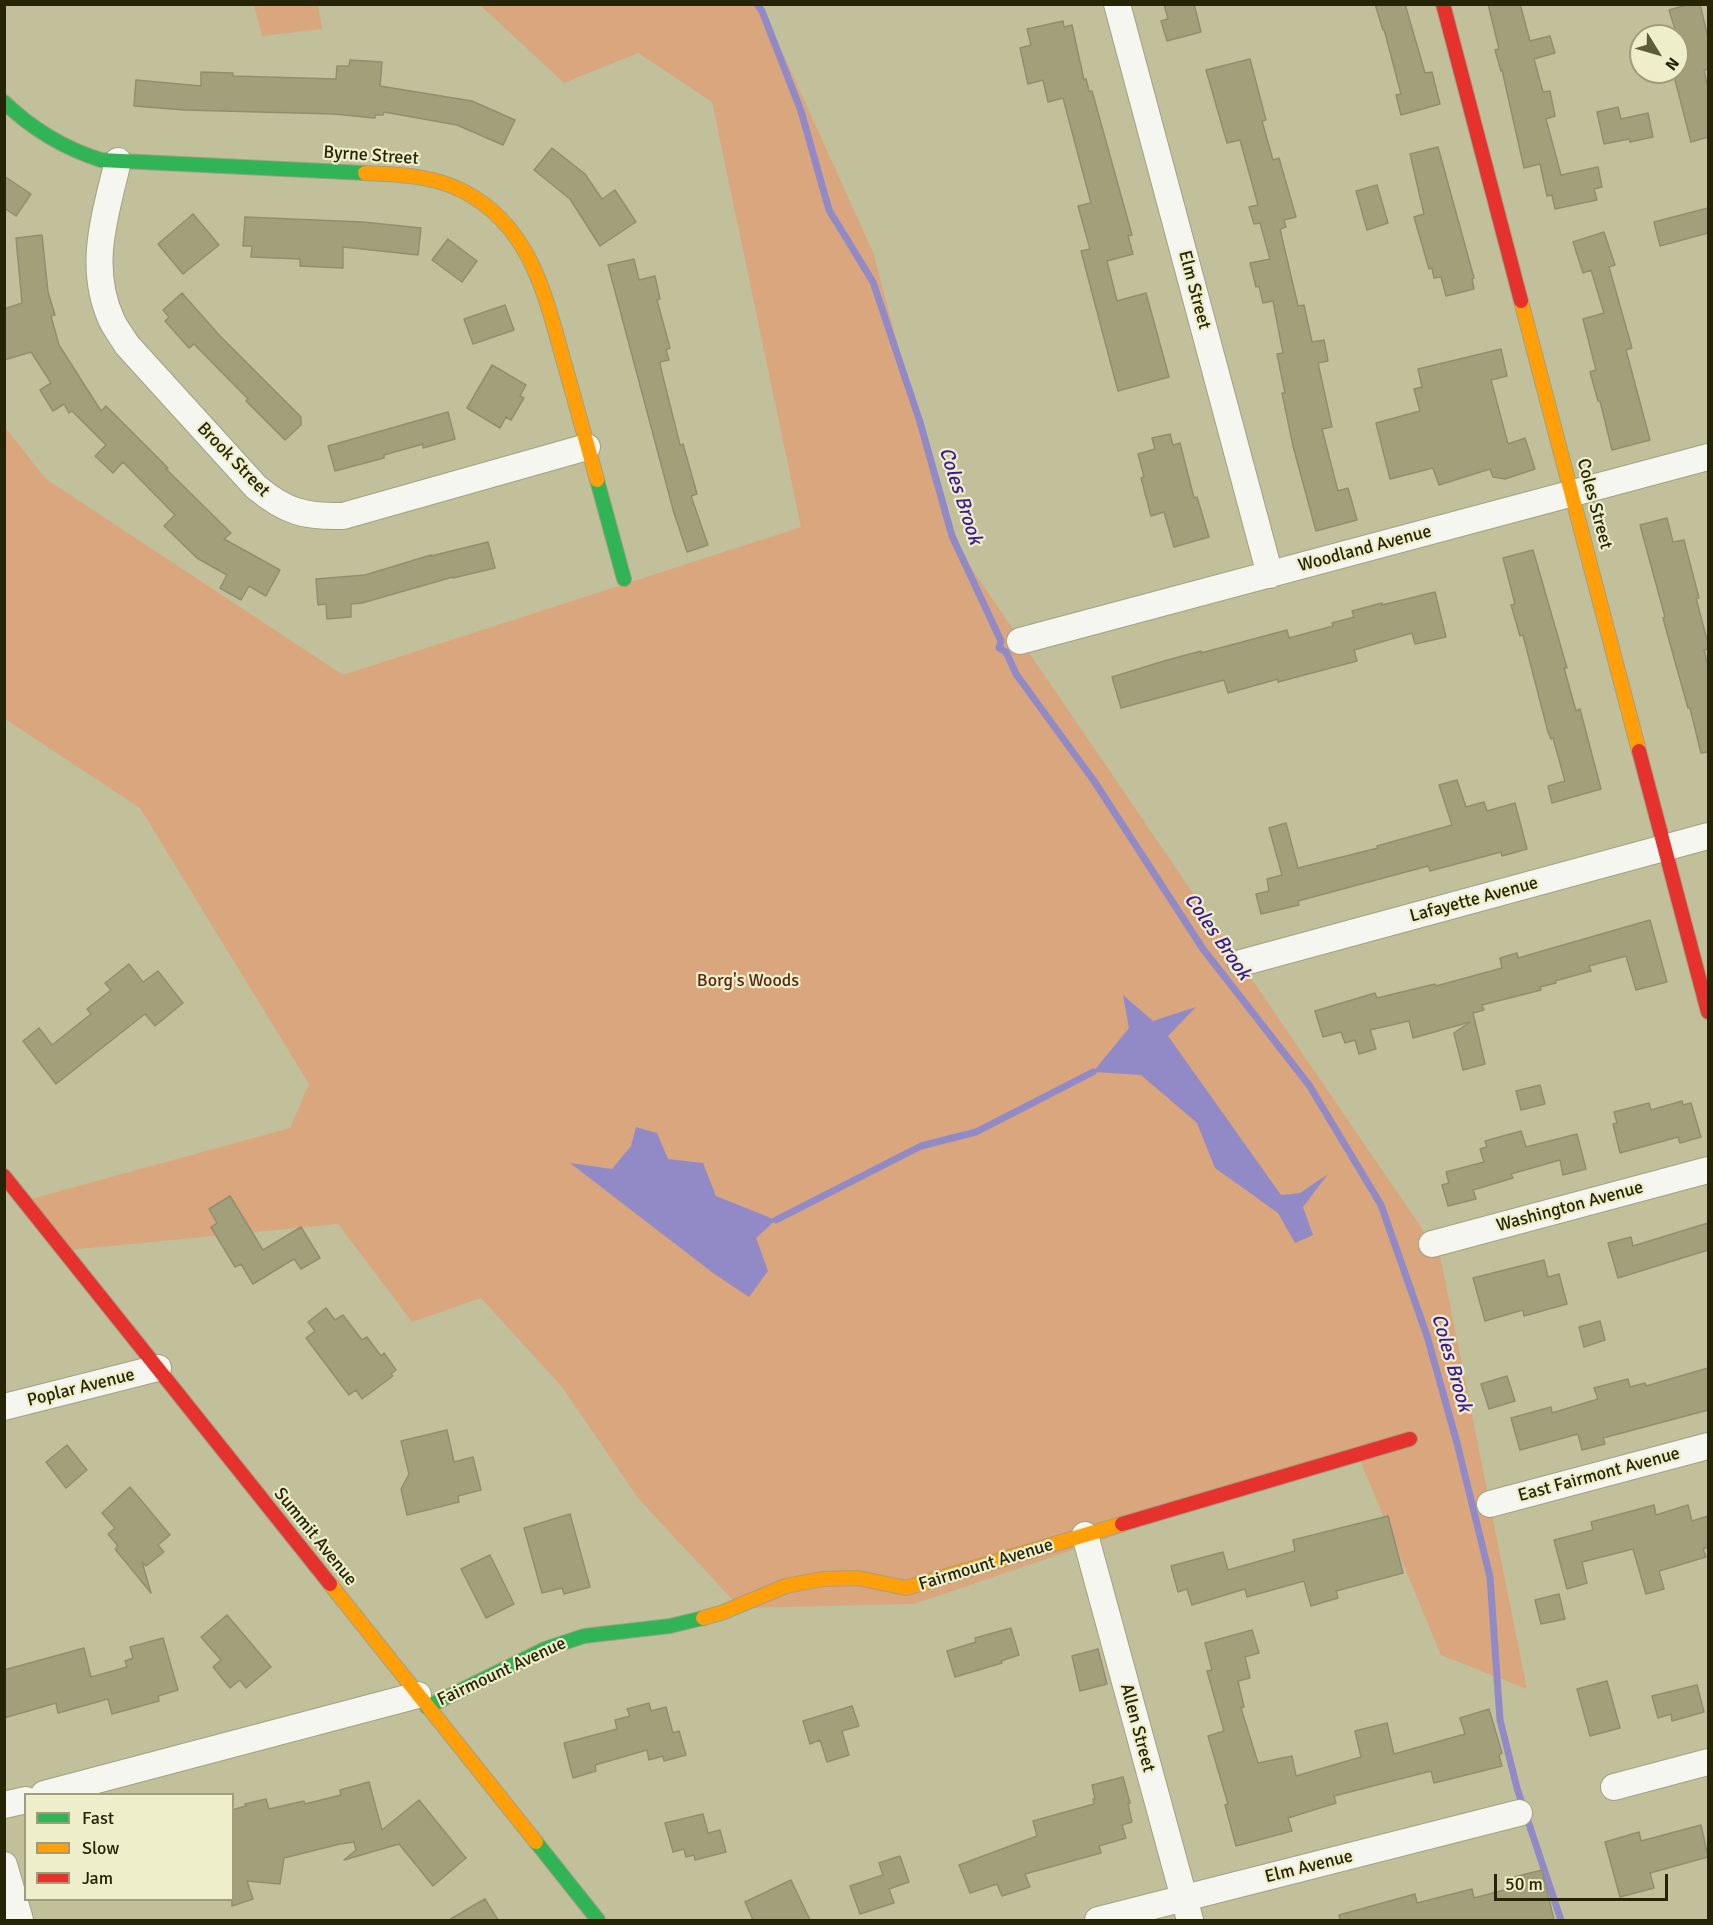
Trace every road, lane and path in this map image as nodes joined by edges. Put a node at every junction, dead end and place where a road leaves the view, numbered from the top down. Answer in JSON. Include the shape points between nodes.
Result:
{"nodes":[{"id":1,"x":1117,"y":4,"type":"edge"},
{"id":2,"x":1443,"y":4,"type":"edge"},
{"id":3,"x":4,"y":102,"type":"edge"},
{"id":4,"x":118,"y":161,"type":"junction"},
{"id":5,"x":587,"y":447,"type":"junction"},
{"id":6,"x":1708,"y":457,"type":"edge"},
{"id":7,"x":1572,"y":493,"type":"junction"},
{"id":8,"x":1270,"y":575,"type":"junction"},
{"id":9,"x":624,"y":579,"type":"dead end"},
{"id":10,"x":1020,"y":641,"type":"dead end"},
{"id":11,"x":1708,"y":836,"type":"edge"},
{"id":12,"x":1665,"y":848,"type":"junction"},
{"id":13,"x":1241,"y":963,"type":"dead end"},
{"id":14,"x":1708,"y":1012,"type":"edge"},
{"id":15,"x":1708,"y":1170,"type":"edge"},
{"id":16,"x":4,"y":1176,"type":"edge"},
{"id":17,"x":1432,"y":1244,"type":"dead end"},
{"id":18,"x":158,"y":1368,"type":"junction"},
{"id":19,"x":4,"y":1407,"type":"edge"},
{"id":20,"x":1410,"y":1439,"type":"dead end"},
{"id":21,"x":1708,"y":1446,"type":"edge"},
{"id":22,"x":1490,"y":1504,"type":"dead end"},
{"id":23,"x":1085,"y":1535,"type":"junction"},
{"id":24,"x":423,"y":1701,"type":"junction"},
{"id":25,"x":1708,"y":1762,"type":"edge"},
{"id":26,"x":1614,"y":1787,"type":"dead end"},
{"id":27,"x":48,"y":1793,"type":"edge"},
{"id":28,"x":24,"y":1800,"type":"edge"},
{"id":29,"x":4,"y":1805,"type":"edge"},
{"id":30,"x":1519,"y":1813,"type":"dead end"},
{"id":31,"x":4,"y":1865,"type":"edge"},
{"id":32,"x":1186,"y":1910,"type":"edge"},
{"id":33,"x":20,"y":1920,"type":"edge"},
{"id":34,"x":598,"y":1920,"type":"edge"},
{"id":35,"x":1098,"y":1920,"type":"edge"}],
"edges":[{"from":1,"to":8,"type":"street","name":"Elm Street"},
{"from":2,"to":7,"type":"street","name":"Coles Street"},
{"from":3,"to":4,"type":"street","name":"Byrne Street","via":[[52,141],[101,160]]},
{"from":4,"to":5,"type":"street","name":"Byrne Street","via":[[409,175],[442,182],[474,197],[497,214],[535,264]]},
{"from":4,"to":5,"type":"street","name":"Brook Street","via":[[100,235],[98,263],[112,321],[127,345],[272,501],[318,517],[343,516]]},
{"from":5,"to":9,"type":"street","name":"Byrne Street"},
{"from":6,"to":7,"type":"street","name":"Woodland Avenue"},
{"from":7,"to":8,"type":"street","name":"Woodland Avenue"},
{"from":7,"to":12,"type":"street","name":"Coles Street"},
{"from":8,"to":10,"type":"street","name":"Woodland Avenue"},
{"from":11,"to":12,"type":"street","name":"Lafayette Avenue"},
{"from":12,"to":13,"type":"street","name":"Lafayette Avenue"},
{"from":12,"to":14,"type":"street","name":"Coles Street"},
{"from":15,"to":17,"type":"street","name":"Washington Avenue"},
{"from":16,"to":18,"type":"street","name":"Summit Avenue"},
{"from":18,"to":19,"type":"street","name":"Poplar Avenue"},
{"from":18,"to":24,"type":"street","name":"Summit Avenue"},
{"from":20,"to":23,"type":"street","name":"Fairmount Avenue"},
{"from":21,"to":22,"type":"street","name":"East Fairmont Avenue"},
{"from":23,"to":24,"type":"street","name":"Fairmount Avenue","via":[[906,1588],[858,1578],[823,1579],[786,1586],[721,1613],[670,1626],[584,1636]]},
{"from":23,"to":32,"type":"street","name":"Allen Street"},
{"from":24,"to":27,"type":"street","name":"Fairmount Avenue"},
{"from":24,"to":34,"type":"street","name":"Summit Avenue"},
{"from":25,"to":26,"type":"street"},
{"from":28,"to":29,"type":"street"},
{"from":30,"to":32,"type":"street","name":"Elm Avenue"},
{"from":31,"to":33,"type":"street"},
{"from":32,"to":35,"type":"street","name":"Elm Avenue"}]}
